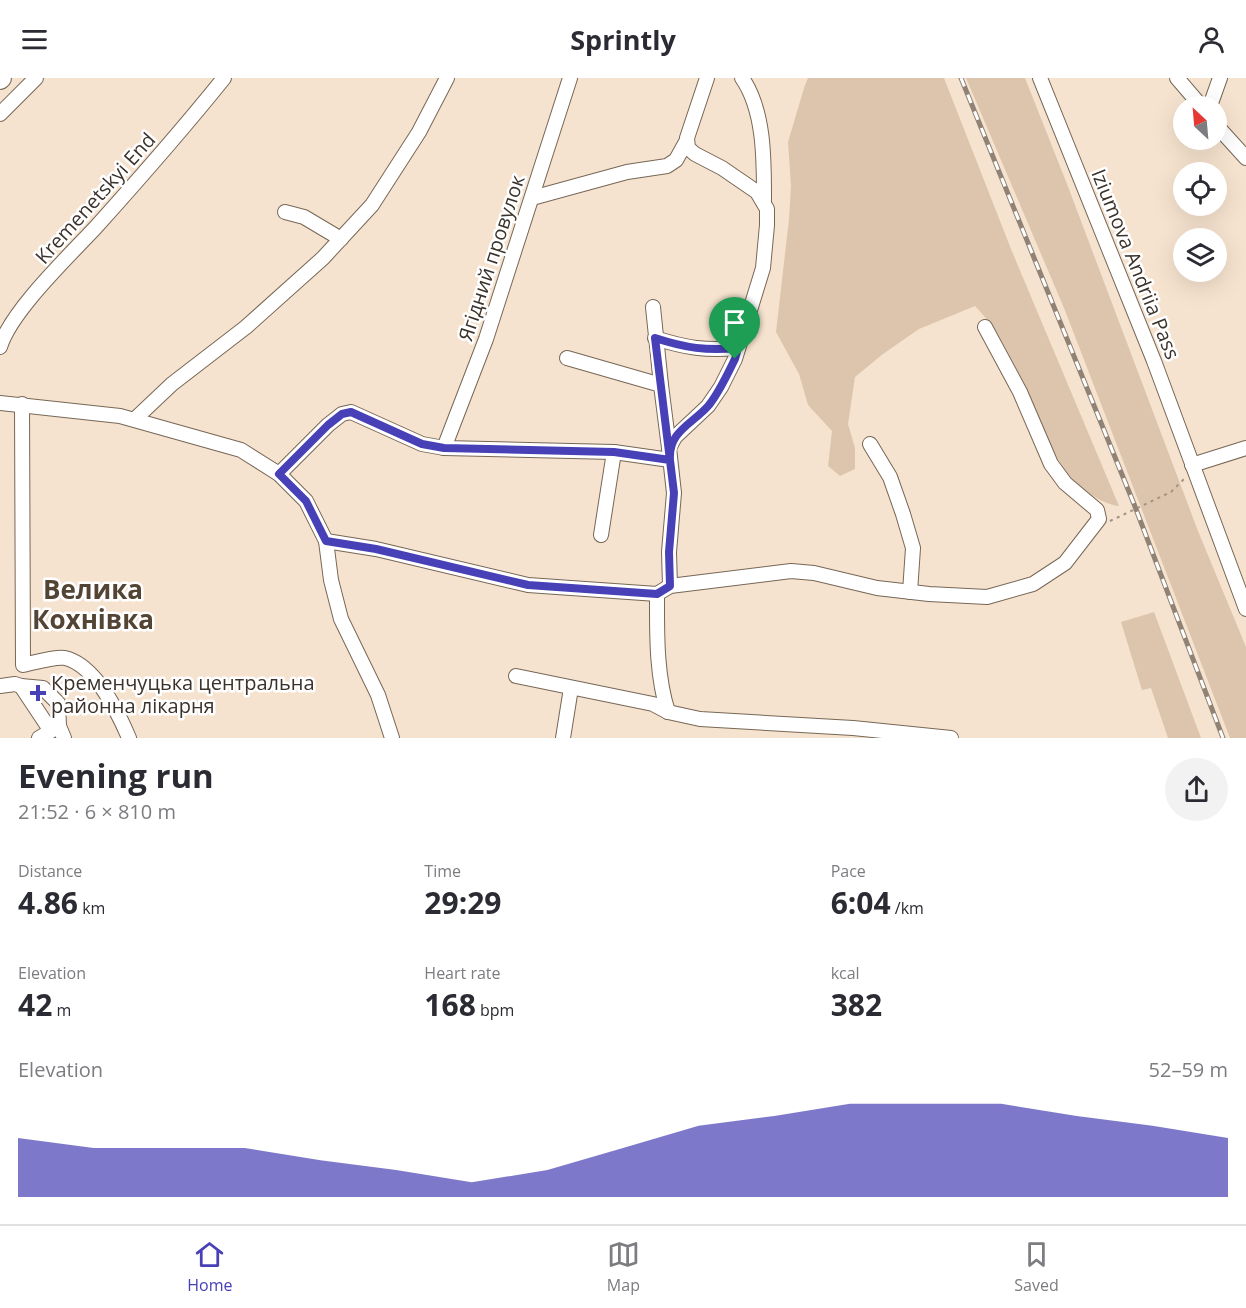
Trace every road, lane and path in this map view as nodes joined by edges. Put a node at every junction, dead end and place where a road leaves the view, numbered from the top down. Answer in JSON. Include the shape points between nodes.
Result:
{"nodes":[{"id":1,"x":36,"y":78,"type":"edge"},
{"id":2,"x":224,"y":78,"type":"edge"},
{"id":3,"x":447,"y":78,"type":"edge"},
{"id":4,"x":570,"y":78,"type":"edge"},
{"id":5,"x":707,"y":78,"type":"edge"},
{"id":6,"x":742,"y":78,"type":"edge"},
{"id":7,"x":1040,"y":78,"type":"edge"},
{"id":8,"x":1177,"y":78,"type":"edge"},
{"id":9,"x":1220,"y":78,"type":"edge"},
{"id":10,"x":1192,"y":96,"type":"edge"},
{"id":11,"x":1214,"y":96,"type":"edge"},
{"id":12,"x":0,"y":114,"type":"edge"},
{"id":13,"x":1227,"y":137,"type":"edge"},
{"id":14,"x":686,"y":142,"type":"junction"},
{"id":15,"x":1246,"y":158,"type":"edge"},
{"id":16,"x":532,"y":198,"type":"junction"},
{"id":17,"x":764,"y":202,"type":"junction"},
{"id":18,"x":285,"y":212,"type":"dead end"},
{"id":19,"x":341,"y":238,"type":"junction"},
{"id":20,"x":652,"y":307,"type":"dead end"},
{"id":21,"x":985,"y":327,"type":"dead end"},
{"id":22,"x":655,"y":338,"type":"junction"},
{"id":23,"x":0,"y":347,"type":"edge"},
{"id":24,"x":738,"y":348,"type":"junction"},
{"id":25,"x":567,"y":358,"type":"dead end"},
{"id":26,"x":661,"y":385,"type":"junction"},
{"id":27,"x":0,"y":403,"type":"edge"},
{"id":28,"x":22,"y":404,"type":"junction"},
{"id":29,"x":135,"y":419,"type":"junction"},
{"id":30,"x":870,"y":444,"type":"dead end"},
{"id":31,"x":444,"y":448,"type":"junction"},
{"id":32,"x":1246,"y":448,"type":"edge"},
{"id":33,"x":614,"y":452,"type":"junction"},
{"id":34,"x":670,"y":454,"type":"junction"},
{"id":35,"x":1192,"y":465,"type":"junction"},
{"id":36,"x":279,"y":474,"type":"junction"},
{"id":37,"x":1099,"y":519,"type":"junction"},
{"id":38,"x":601,"y":535,"type":"dead end"},
{"id":39,"x":326,"y":541,"type":"junction"},
{"id":40,"x":670,"y":586,"type":"junction"},
{"id":41,"x":910,"y":592,"type":"junction"},
{"id":42,"x":657,"y":594,"type":"junction"},
{"id":43,"x":1246,"y":609,"type":"edge"},
{"id":44,"x":516,"y":676,"type":"dead end"},
{"id":45,"x":0,"y":686,"type":"edge"},
{"id":46,"x":21,"y":686,"type":"junction"},
{"id":47,"x":571,"y":688,"type":"junction"},
{"id":48,"x":668,"y":712,"type":"junction"},
{"id":49,"x":53,"y":733,"type":"edge"},
{"id":50,"x":129,"y":738,"type":"edge"},
{"id":51,"x":393,"y":738,"type":"edge"},
{"id":52,"x":563,"y":738,"type":"edge"},
{"id":53,"x":951,"y":738,"type":"edge"}],
"edges":[{"from":1,"to":12,"type":"street"},
{"from":2,"to":23,"type":"street","name":"Kremenetskyi End","via":[[159,157],[36,292],[4,333]]},
{"from":3,"to":19,"type":"street","via":[[419,132],[372,205]]},
{"from":4,"to":16,"type":"street","name":"Ягідний провулок"},
{"from":5,"to":14,"type":"street"},
{"from":6,"to":17,"type":"street","via":[[758,110]]},
{"from":7,"to":35,"type":"street","name":"Iziumova Andriia Pass"},
{"from":8,"to":10,"type":"street"},
{"from":9,"to":11,"type":"street"},
{"from":13,"to":15,"type":"street"},
{"from":14,"to":16,"type":"street","via":[[676,160],[666,166],[627,172]]},
{"from":14,"to":17,"type":"street","via":[[695,154],[750,185]]},
{"from":16,"to":31,"type":"street","name":"Ягідний провулок","via":[[486,339]]},
{"from":17,"to":24,"type":"street","via":[[767,225],[763,268]]},
{"from":18,"to":19,"type":"street","via":[[304,217]]},
{"from":19,"to":29,"type":"street","via":[[246,327],[172,384]]},
{"from":20,"to":22,"type":"street"},
{"from":21,"to":37,"type":"street","via":[[1020,392],[1051,464],[1065,483],[1097,510]]},
{"from":22,"to":24,"type":"street","via":[[711,351]]},
{"from":22,"to":26,"type":"street"},
{"from":24,"to":34,"type":"street","via":[[721,387],[708,406],[675,437]]},
{"from":25,"to":26,"type":"street"},
{"from":26,"to":34,"type":"street"},
{"from":27,"to":28,"type":"street"},
{"from":28,"to":29,"type":"street"},
{"from":28,"to":50,"type":"street","via":[[23,664],[64,658],[83,668],[102,686]]},
{"from":29,"to":36,"type":"street","via":[[241,450]]},
{"from":30,"to":41,"type":"street","via":[[890,477],[912,548]]},
{"from":31,"to":33,"type":"street"},
{"from":31,"to":36,"type":"street","via":[[422,444],[351,412],[328,425]]},
{"from":32,"to":35,"type":"street"},
{"from":33,"to":34,"type":"street"},
{"from":33,"to":38,"type":"street"},
{"from":34,"to":40,"type":"street","via":[[674,493]]},
{"from":35,"to":37,"type":"path","via":[[1171,492],[1110,521]]},
{"from":35,"to":43,"type":"street","name":"Iziumova Andriia Pass"},
{"from":36,"to":39,"type":"street","via":[[306,501]]},
{"from":37,"to":41,"type":"street","via":[[1065,563],[1033,584],[987,597]]},
{"from":39,"to":42,"type":"street","via":[[528,585]]},
{"from":39,"to":51,"type":"street","via":[[330,580],[341,619],[378,695]]},
{"from":40,"to":41,"type":"street","via":[[791,571]]},
{"from":40,"to":42,"type":"street"},
{"from":42,"to":48,"type":"street","via":[[657,632]]},
{"from":44,"to":47,"type":"street"},
{"from":45,"to":46,"type":"street"},
{"from":46,"to":49,"type":"street"},
{"from":46,"to":49,"type":"street","via":[[43,688],[58,704]]},
{"from":47,"to":48,"type":"street","via":[[653,704]]},
{"from":47,"to":52,"type":"street"},
{"from":48,"to":53,"type":"street","via":[[700,719]]}]}
